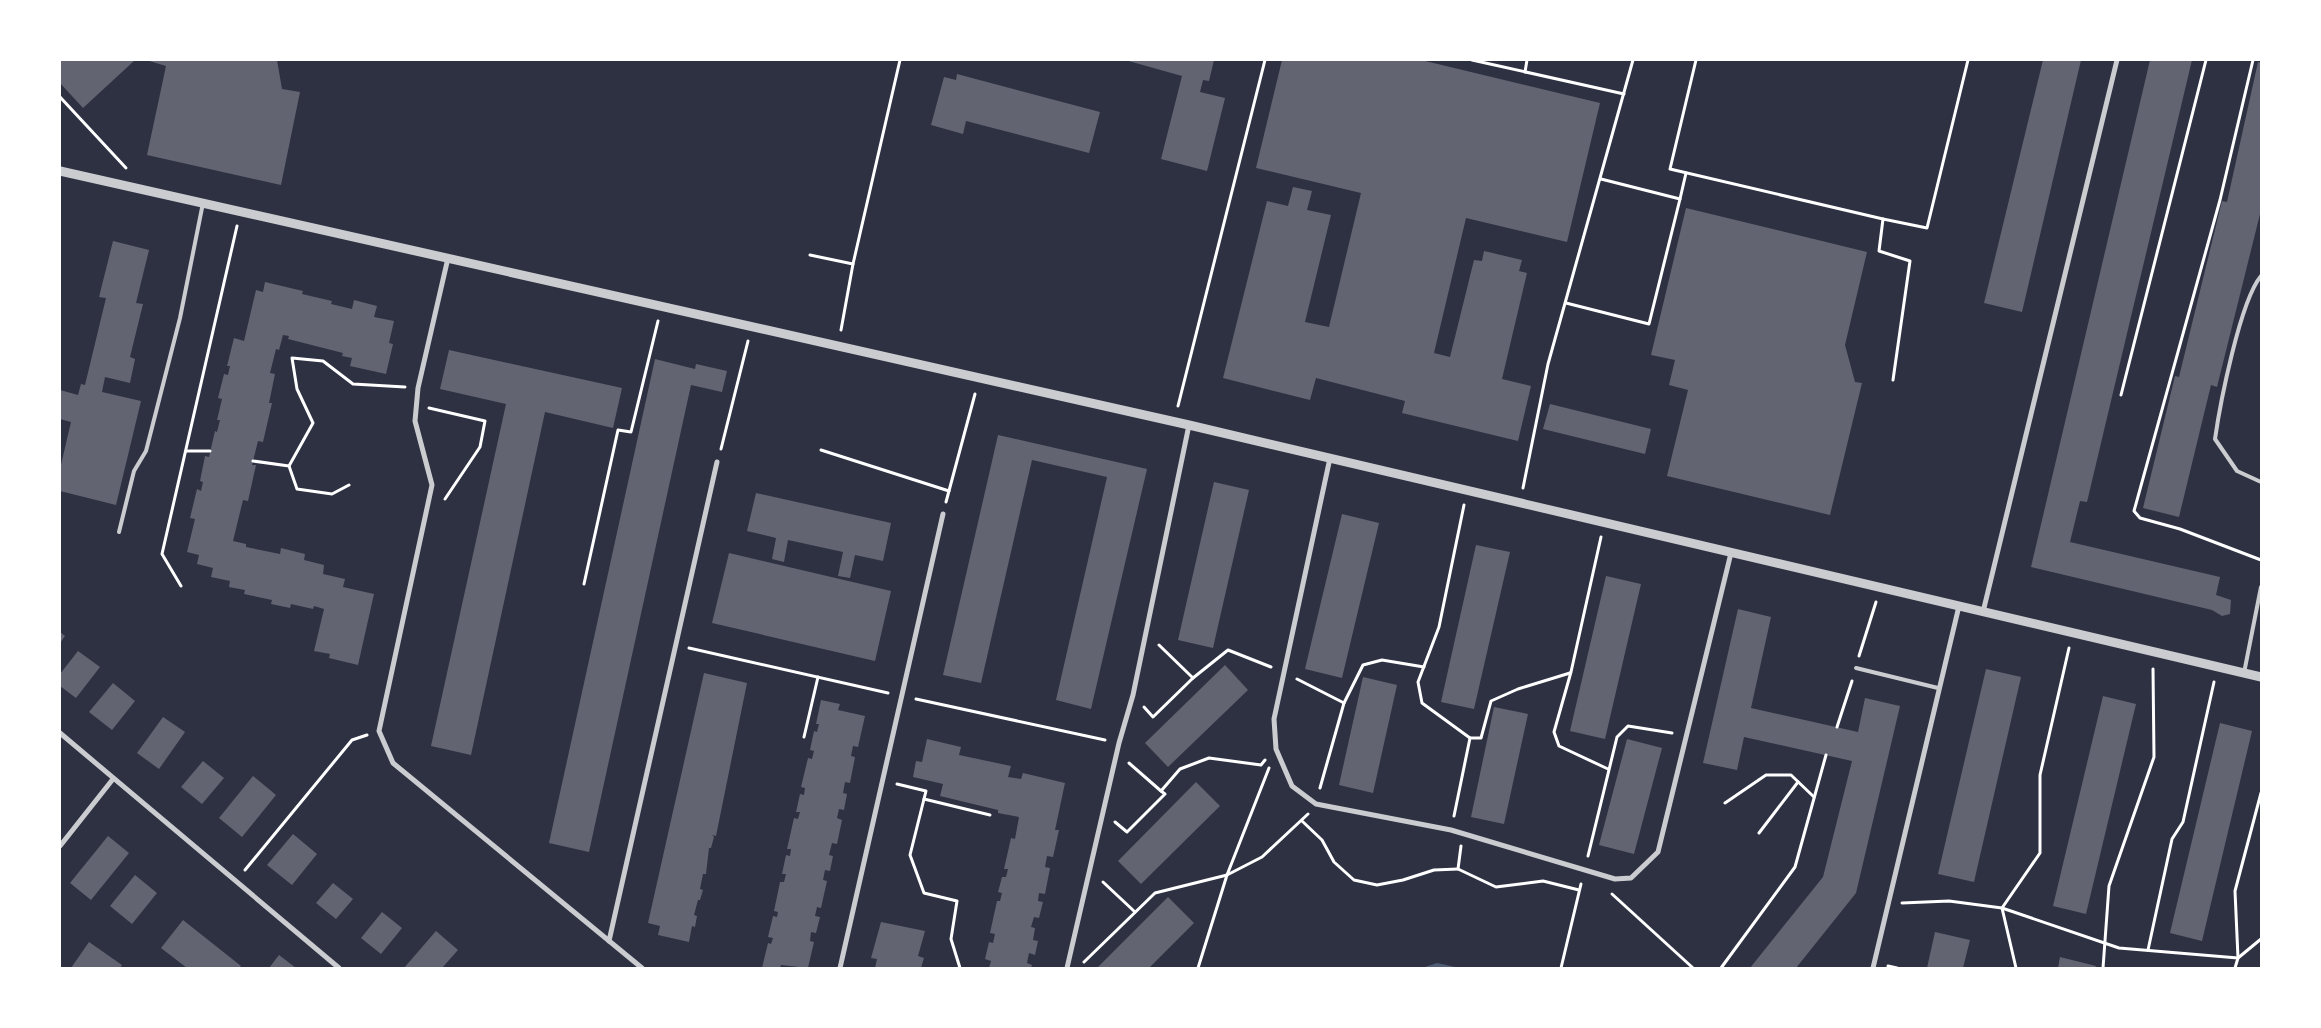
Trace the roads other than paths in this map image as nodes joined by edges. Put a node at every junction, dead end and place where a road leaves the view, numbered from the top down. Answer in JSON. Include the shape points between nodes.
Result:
{"nodes":[{"id":1,"x":2117,"y":60,"type":"edge"},
{"id":2,"x":60,"y":170,"type":"edge"},
{"id":3,"x":203,"y":203,"type":"junction"},
{"id":4,"x":448,"y":258,"type":"junction"},
{"id":5,"x":2261,"y":276,"type":"edge"},
{"id":6,"x":1189,"y":425,"type":"junction"},
{"id":7,"x":1330,"y":458,"type":"junction"},
{"id":8,"x":717,"y":462,"type":"road end"},
{"id":9,"x":2261,"y":482,"type":"edge"},
{"id":10,"x":943,"y":514,"type":"road end"},
{"id":11,"x":119,"y":532,"type":"dead end"},
{"id":12,"x":1732,"y":552,"type":"junction"},
{"id":13,"x":2261,"y":587,"type":"edge"},
{"id":14,"x":1959,"y":606,"type":"junction"},
{"id":15,"x":1983,"y":612,"type":"junction"},
{"id":16,"x":1856,"y":668,"type":"dead end"},
{"id":17,"x":2244,"y":673,"type":"junction"},
{"id":18,"x":2261,"y":677,"type":"edge"},
{"id":19,"x":1938,"y":688,"type":"junction"},
{"id":20,"x":60,"y":733,"type":"edge"},
{"id":21,"x":113,"y":779,"type":"junction"},
{"id":22,"x":60,"y":846,"type":"edge"},
{"id":23,"x":609,"y":941,"type":"junction"},
{"id":24,"x":339,"y":968,"type":"edge"},
{"id":25,"x":642,"y":968,"type":"edge"},
{"id":26,"x":840,"y":968,"type":"edge"},
{"id":27,"x":1068,"y":968,"type":"edge"},
{"id":28,"x":1874,"y":968,"type":"edge"}],
"edges":[{"from":1,"to":15,"type":"street"},
{"from":2,"to":3,"type":"street"},
{"from":3,"to":4,"type":"street"},
{"from":3,"to":11,"type":"lane","via":[[180,318],[146,451],[134,470]]},
{"from":4,"to":6,"type":"street"},
{"from":4,"to":23,"type":"street","via":[[416,405],[415,421],[432,485],[380,731],[393,762]]},
{"from":5,"to":9,"type":"lane","via":[[2253,285],[2244,314],[2219,410],[2216,439],[2237,471]]},
{"from":6,"to":7,"type":"street"},
{"from":6,"to":27,"type":"street","via":[[1132,695],[1118,743]]},
{"from":7,"to":12,"type":"street"},
{"from":7,"to":12,"type":"street","via":[[1274,719],[1276,749],[1292,786],[1316,804],[1451,830],[1614,879],[1631,878],[1658,852]]},
{"from":8,"to":23,"type":"street"},
{"from":10,"to":26,"type":"street"},
{"from":12,"to":14,"type":"street"},
{"from":13,"to":17,"type":"lane"},
{"from":14,"to":15,"type":"street"},
{"from":14,"to":19,"type":"street"},
{"from":15,"to":17,"type":"street"},
{"from":16,"to":19,"type":"lane"},
{"from":17,"to":18,"type":"street"},
{"from":19,"to":28,"type":"street"},
{"from":20,"to":21,"type":"street"},
{"from":21,"to":22,"type":"street"},
{"from":21,"to":24,"type":"street"},
{"from":23,"to":25,"type":"street"}]}
